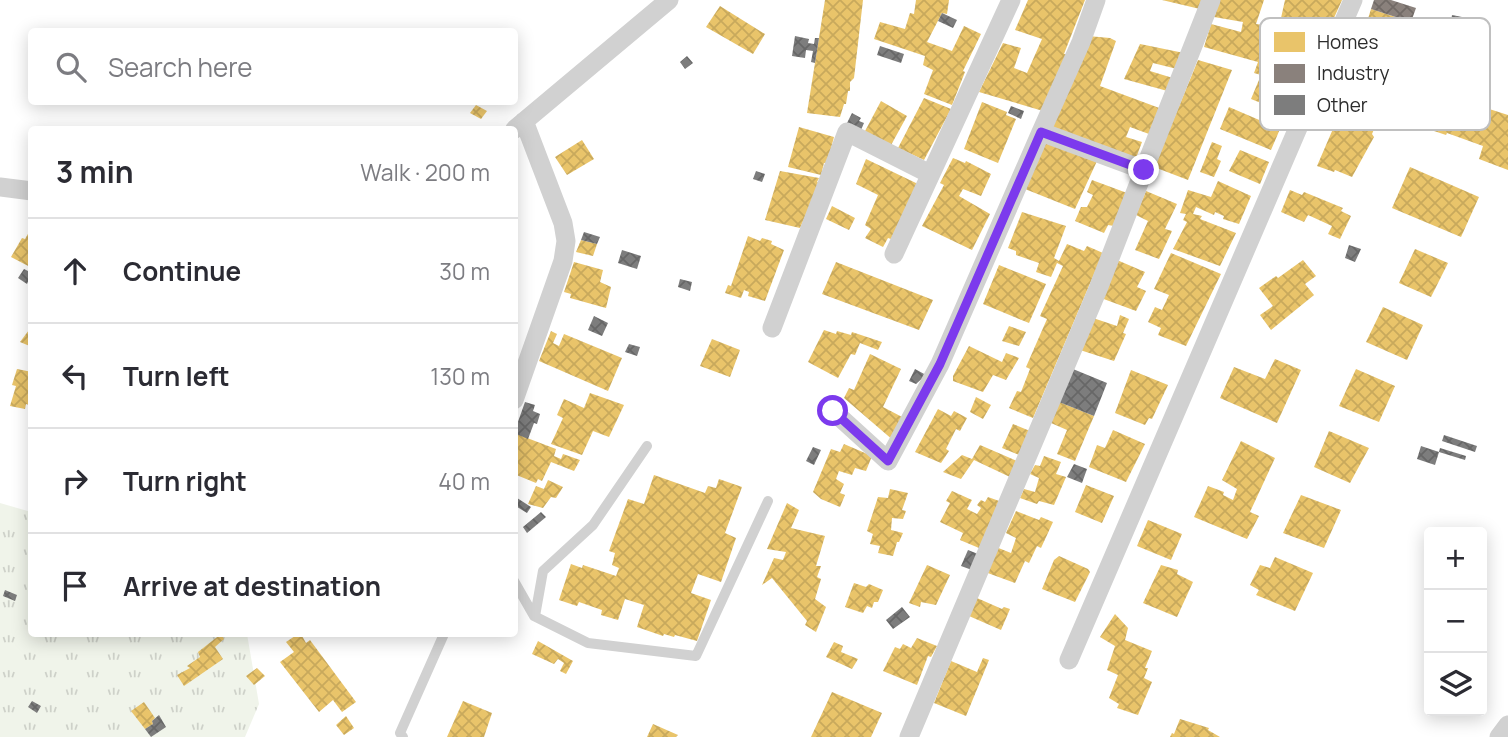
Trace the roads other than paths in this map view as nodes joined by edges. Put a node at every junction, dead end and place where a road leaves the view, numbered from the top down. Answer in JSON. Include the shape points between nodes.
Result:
{"nodes":[{"id":1,"x":669,"y":0,"type":"edge"},
{"id":2,"x":1012,"y":0,"type":"edge"},
{"id":3,"x":1096,"y":0,"type":"edge"},
{"id":4,"x":1211,"y":0,"type":"edge"},
{"id":5,"x":1353,"y":0,"type":"edge"},
{"id":6,"x":1345,"y":18,"type":"edge"},
{"id":7,"x":519,"y":125,"type":"edge"},
{"id":8,"x":1297,"y":130,"type":"edge"},
{"id":9,"x":1041,"y":132,"type":"junction"},
{"id":10,"x":1144,"y":170,"type":"junction"},
{"id":11,"x":930,"y":174,"type":"junction"},
{"id":12,"x":0,"y":187,"type":"edge"},
{"id":13,"x":28,"y":190,"type":"edge"},
{"id":14,"x":894,"y":254,"type":"dead end"},
{"id":15,"x":772,"y":328,"type":"dead end"},
{"id":16,"x":518,"y":389,"type":"edge"},
{"id":17,"x":833,"y":411,"type":"dead end"},
{"id":18,"x":647,"y":446,"type":"dead end"},
{"id":19,"x":768,"y":501,"type":"dead end"},
{"id":20,"x":518,"y":588,"type":"edge"},
{"id":21,"x":534,"y":617,"type":"junction"},
{"id":22,"x":443,"y":637,"type":"edge"},
{"id":23,"x":1069,"y":660,"type":"dead end"},
{"id":24,"x":1508,"y":725,"type":"edge"},
{"id":25,"x":400,"y":736,"type":"edge"},
{"id":26,"x":909,"y":737,"type":"edge"},
{"id":27,"x":1499,"y":737,"type":"edge"}],
"edges":[{"from":1,"to":7,"type":"street"},
{"from":2,"to":11,"type":"street"},
{"from":3,"to":9,"type":"street"},
{"from":4,"to":10,"type":"street"},
{"from":5,"to":6,"type":"street"},
{"from":7,"to":16,"type":"street","via":[[563,223],[566,241]]},
{"from":8,"to":23,"type":"street"},
{"from":9,"to":10,"type":"street"},
{"from":9,"to":17,"type":"street","via":[[940,364],[888,461]]},
{"from":10,"to":26,"type":"street"},
{"from":11,"to":14,"type":"street"},
{"from":11,"to":15,"type":"street","via":[[847,132]]},
{"from":12,"to":13,"type":"street"},
{"from":18,"to":21,"type":"lane","via":[[593,525],[543,571]]},
{"from":19,"to":21,"type":"lane","via":[[696,656],[588,643]]},
{"from":20,"to":21,"type":"lane"},
{"from":22,"to":25,"type":"lane"},
{"from":24,"to":27,"type":"street"}]}
